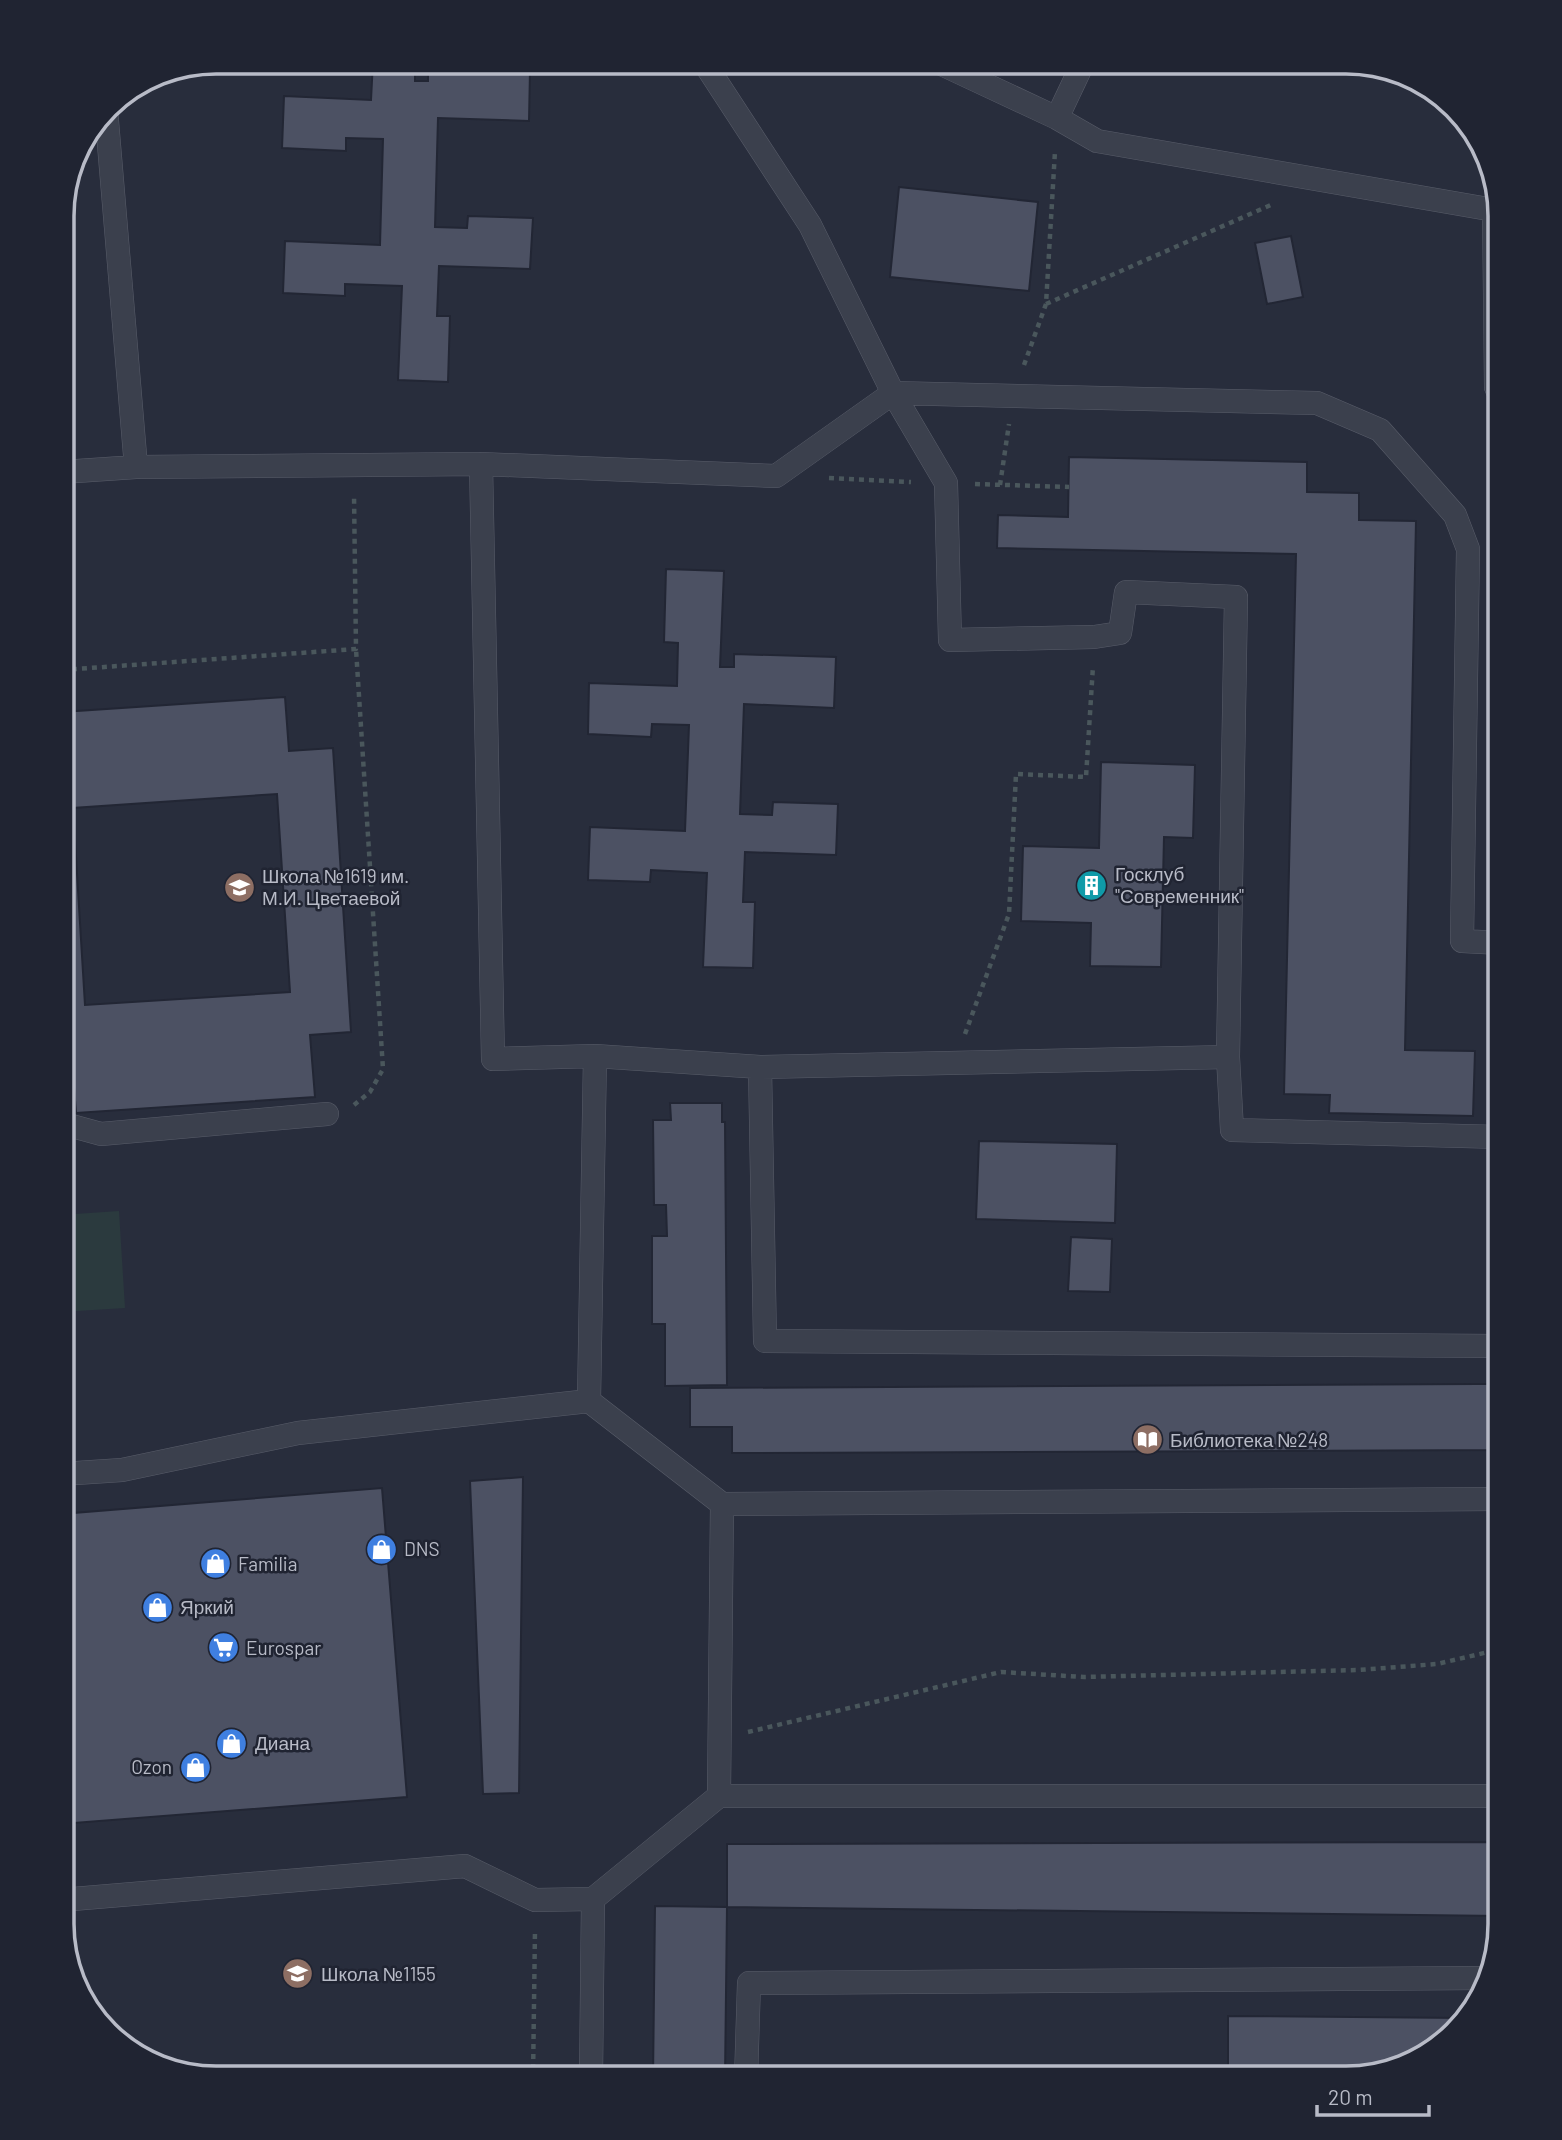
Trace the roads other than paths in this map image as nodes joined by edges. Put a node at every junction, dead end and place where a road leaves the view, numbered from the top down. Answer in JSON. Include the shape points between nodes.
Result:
{"nodes":[{"id":1,"x":711,"y":74,"type":"edge"},
{"id":2,"x":963,"y":74,"type":"edge"},
{"id":3,"x":1078,"y":74,"type":"edge"},
{"id":4,"x":1057,"y":118,"type":"junction"},
{"id":5,"x":107,"y":124,"type":"edge"},
{"id":6,"x":1487,"y":199,"type":"edge"},
{"id":7,"x":893,"y":393,"type":"junction"},
{"id":8,"x":481,"y":464,"type":"junction"},
{"id":9,"x":136,"y":467,"type":"junction"},
{"id":10,"x":74,"y":471,"type":"edge"},
{"id":11,"x":1488,"y":942,"type":"edge"},
{"id":12,"x":595,"y":1056,"type":"junction"},
{"id":13,"x":1228,"y":1057,"type":"junction"},
{"id":14,"x":761,"y":1067,"type":"junction"},
{"id":15,"x":327,"y":1114,"type":"road end"},
{"id":16,"x":74,"y":1127,"type":"edge"},
{"id":17,"x":1488,"y":1137,"type":"edge"},
{"id":18,"x":1488,"y":1346,"type":"edge"},
{"id":19,"x":589,"y":1401,"type":"junction"},
{"id":20,"x":74,"y":1473,"type":"edge"},
{"id":21,"x":1488,"y":1499,"type":"edge"},
{"id":22,"x":722,"y":1504,"type":"junction"},
{"id":23,"x":719,"y":1796,"type":"junction"},
{"id":24,"x":1488,"y":1796,"type":"edge"},
{"id":25,"x":74,"y":1899,"type":"edge"},
{"id":26,"x":593,"y":1899,"type":"junction"},
{"id":27,"x":1478,"y":1978,"type":"edge"},
{"id":28,"x":591,"y":2066,"type":"edge"},
{"id":29,"x":746,"y":2066,"type":"edge"}],
"edges":[{"from":1,"to":7,"type":"lane","via":[[810,225]]},
{"from":2,"to":4,"type":"lane"},
{"from":3,"to":4,"type":"lane"},
{"from":4,"to":6,"type":"lane","via":[[1097,141]]},
{"from":5,"to":9,"type":"lane"},
{"from":7,"to":8,"type":"lane","via":[[776,475]]},
{"from":7,"to":11,"type":"lane","via":[[1317,403],[1380,430],[1455,515],[1468,549],[1462,941]]},
{"from":7,"to":13,"type":"lane","via":[[946,483],[950,639],[1120,633],[1126,592],[1236,597]]},
{"from":8,"to":9,"type":"lane"},
{"from":8,"to":12,"type":"lane","via":[[493,1059]]},
{"from":9,"to":10,"type":"lane"},
{"from":12,"to":14,"type":"lane"},
{"from":12,"to":19,"type":"lane"},
{"from":13,"to":14,"type":"lane"},
{"from":13,"to":17,"type":"lane","via":[[1232,1130]]},
{"from":14,"to":18,"type":"lane","via":[[765,1341]]},
{"from":15,"to":16,"type":"lane","via":[[101,1134]]},
{"from":19,"to":20,"type":"lane","via":[[298,1433],[122,1470]]},
{"from":19,"to":22,"type":"lane"},
{"from":21,"to":22,"type":"lane"},
{"from":22,"to":23,"type":"lane"},
{"from":23,"to":24,"type":"lane"},
{"from":23,"to":26,"type":"lane"},
{"from":25,"to":26,"type":"lane","via":[[465,1866],[535,1900]]},
{"from":26,"to":28,"type":"lane"},
{"from":27,"to":29,"type":"lane","via":[[749,1983]]}]}
